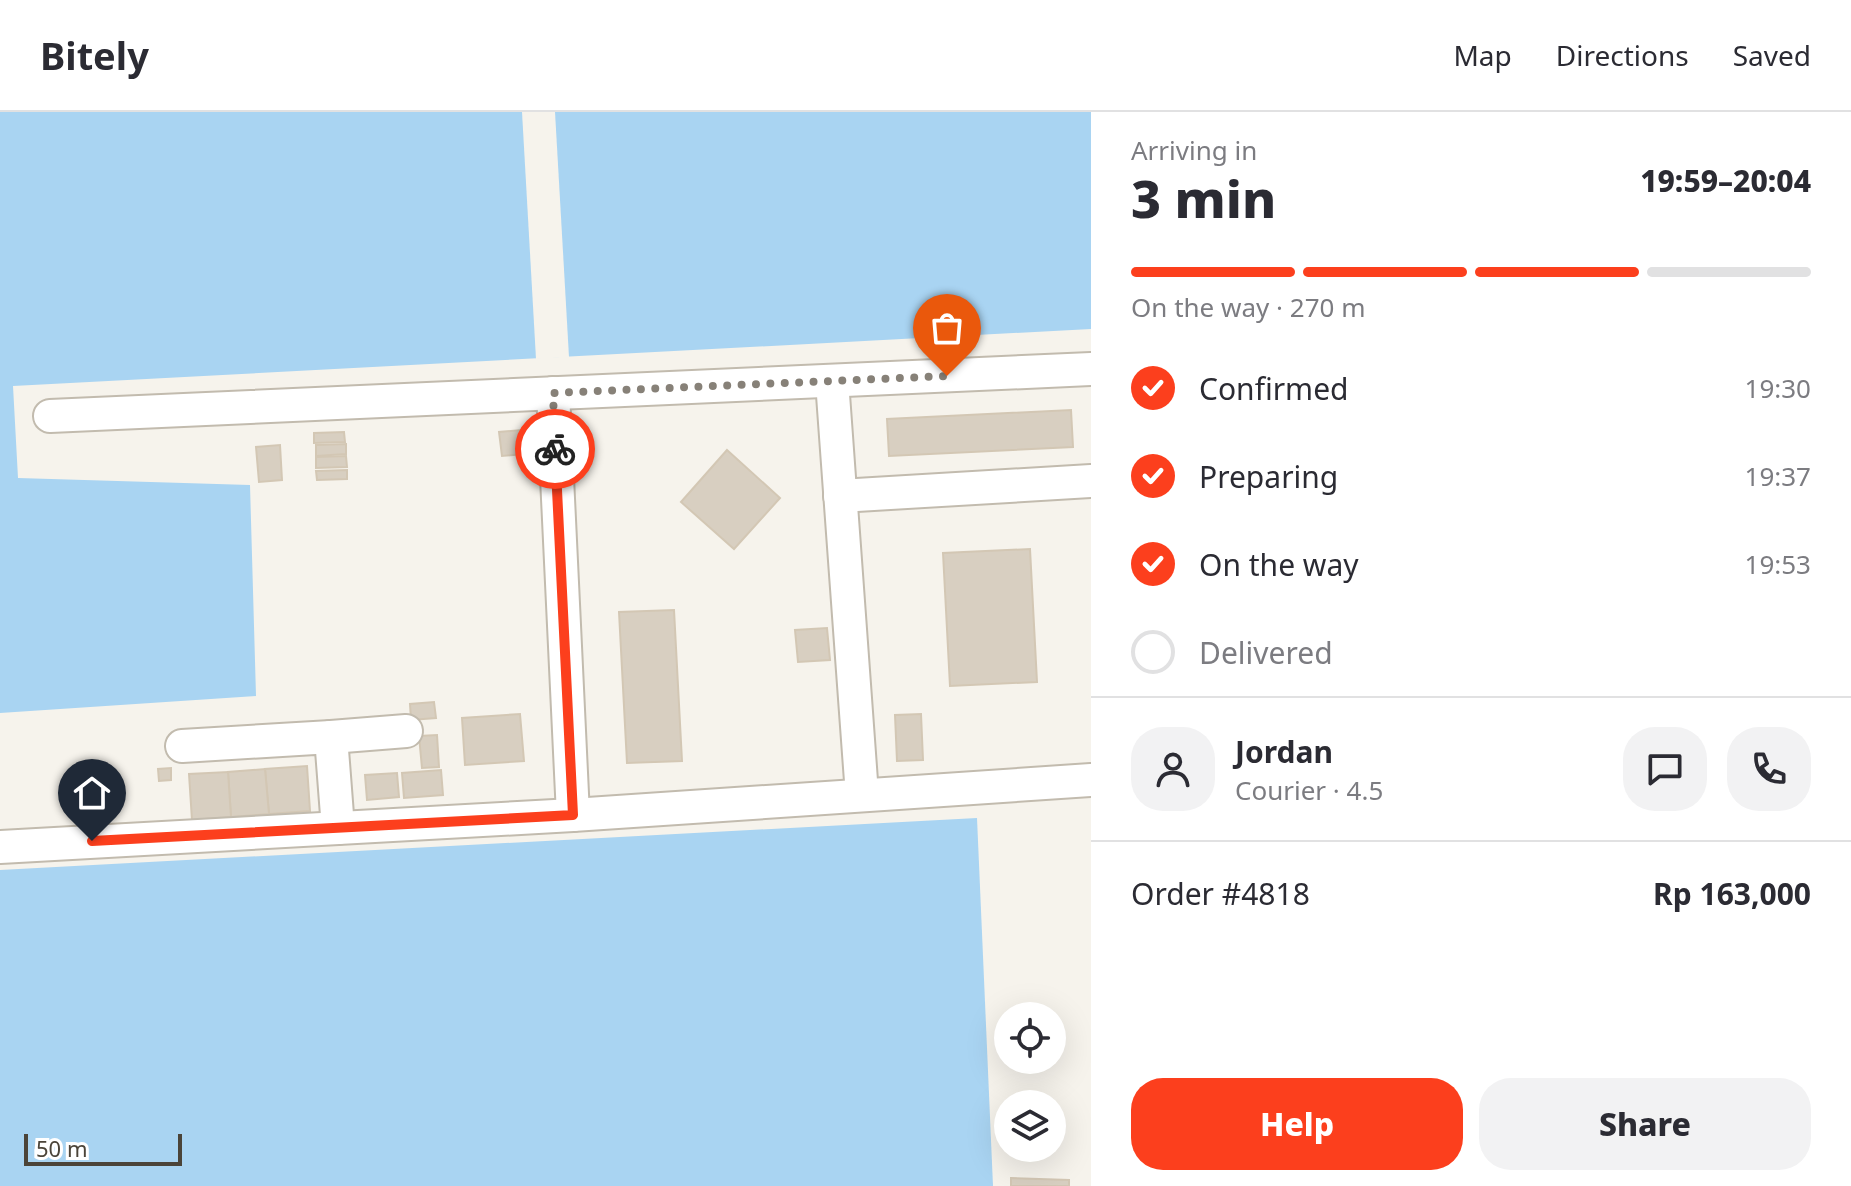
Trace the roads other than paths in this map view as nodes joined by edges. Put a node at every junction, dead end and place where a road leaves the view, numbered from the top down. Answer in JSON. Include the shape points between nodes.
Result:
{"nodes":[{"id":1,"x":1091,"y":369,"type":"edge"},
{"id":2,"x":832,"y":381,"type":"junction"},
{"id":3,"x":553,"y":393,"type":"junction"},
{"id":4,"x":50,"y":416,"type":"dead end"},
{"id":5,"x":1091,"y":481,"type":"edge"},
{"id":6,"x":840,"y":496,"type":"junction"},
{"id":7,"x":406,"y":731,"type":"dead end"},
{"id":8,"x":331,"y":737,"type":"junction"},
{"id":9,"x":182,"y":746,"type":"dead end"},
{"id":10,"x":1091,"y":780,"type":"edge"},
{"id":11,"x":862,"y":795,"type":"junction"},
{"id":12,"x":573,"y":815,"type":"junction"},
{"id":13,"x":338,"y":828,"type":"junction"},
{"id":14,"x":0,"y":847,"type":"edge"}],
"edges":[{"from":1,"to":2,"type":"lane"},
{"from":2,"to":3,"type":"lane"},
{"from":2,"to":6,"type":"lane"},
{"from":3,"to":4,"type":"lane"},
{"from":3,"to":12,"type":"lane"},
{"from":5,"to":6,"type":"lane"},
{"from":6,"to":11,"type":"lane"},
{"from":7,"to":8,"type":"lane"},
{"from":8,"to":9,"type":"lane"},
{"from":8,"to":13,"type":"lane"},
{"from":10,"to":11,"type":"lane"},
{"from":11,"to":12,"type":"lane"},
{"from":12,"to":13,"type":"lane"},
{"from":13,"to":14,"type":"lane"}]}
